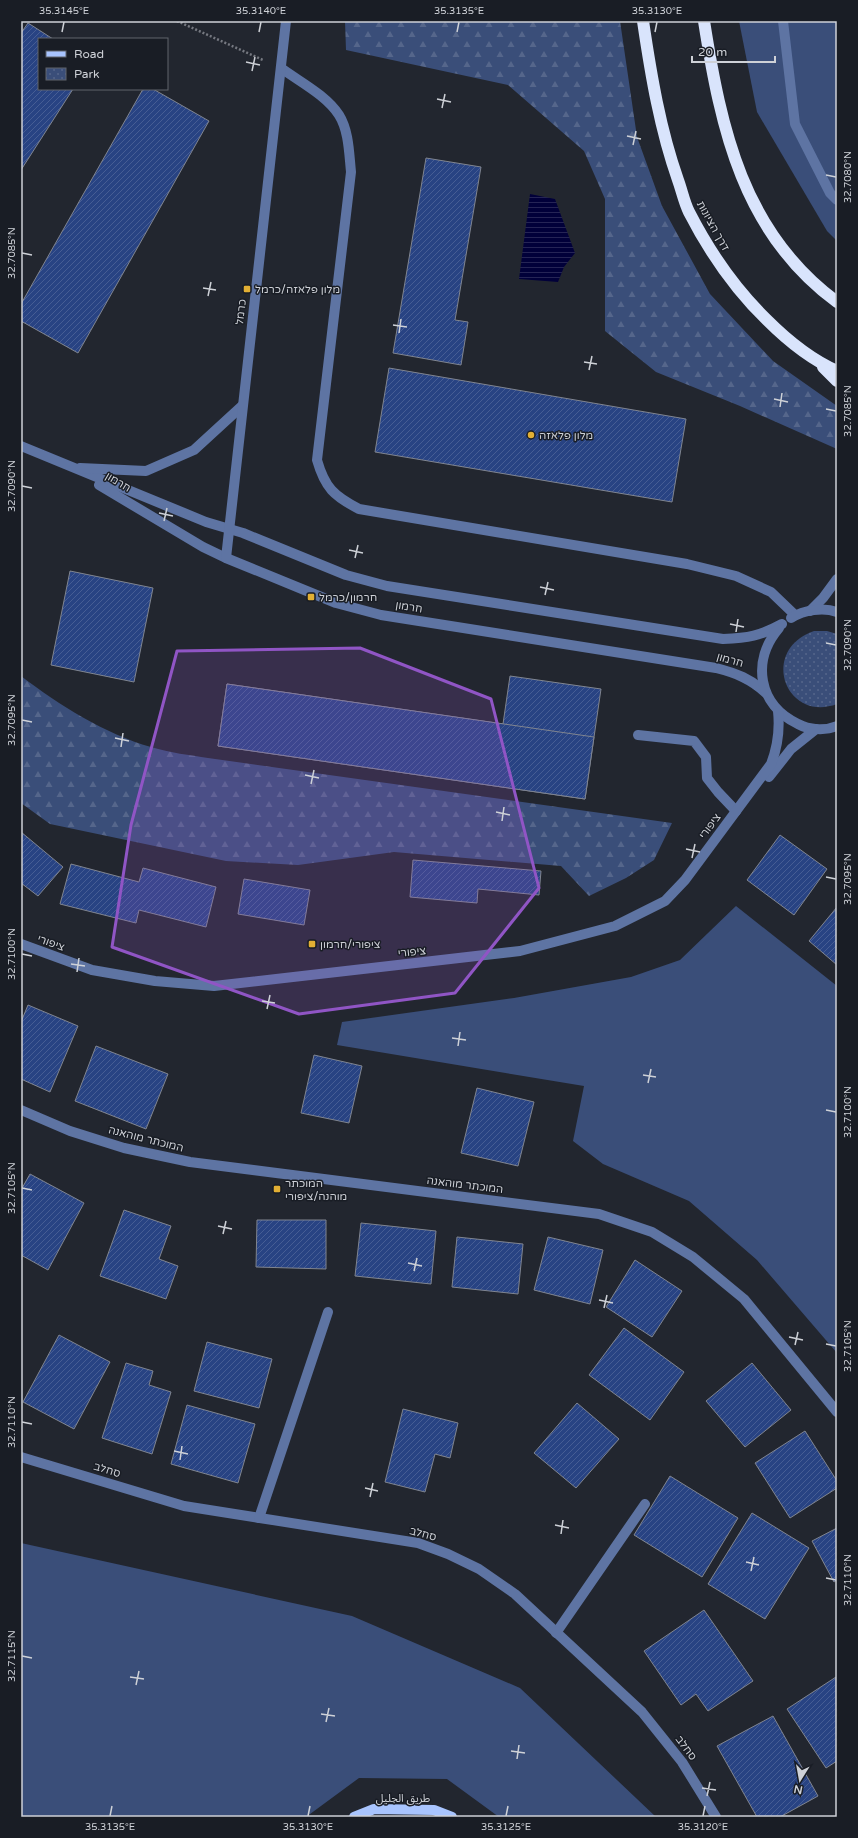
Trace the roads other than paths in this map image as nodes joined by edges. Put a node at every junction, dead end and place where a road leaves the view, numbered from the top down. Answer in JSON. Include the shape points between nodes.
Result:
{"nodes":[{"id":1,"x":286,"y":21,"type":"edge"},
{"id":2,"x":642,"y":21,"type":"edge"},
{"id":3,"x":704,"y":21,"type":"edge"},
{"id":4,"x":783,"y":21,"type":"edge"},
{"id":5,"x":281,"y":68,"type":"junction"},
{"id":6,"x":837,"y":200,"type":"edge"},
{"id":7,"x":837,"y":302,"type":"edge"},
{"id":8,"x":818,"y":362,"type":"junction"},
{"id":9,"x":837,"y":371,"type":"edge"},
{"id":10,"x":837,"y":381,"type":"edge"},
{"id":11,"x":242,"y":406,"type":"junction"},
{"id":12,"x":21,"y":446,"type":"edge"},
{"id":13,"x":72,"y":468,"type":"junction"},
{"id":14,"x":228,"y":529,"type":"junction"},
{"id":15,"x":226,"y":558,"type":"junction"},
{"id":16,"x":837,"y":579,"type":"edge"},
{"id":17,"x":810,"y":611,"type":"junction"},
{"id":18,"x":837,"y":612,"type":"edge"},
{"id":19,"x":795,"y":615,"type":"junction"},
{"id":20,"x":782,"y":624,"type":"junction"},
{"id":21,"x":766,"y":693,"type":"junction"},
{"id":22,"x":778,"y":711,"type":"junction"},
{"id":23,"x":836,"y":728,"type":"edge"},
{"id":24,"x":816,"y":729,"type":"junction"},
{"id":25,"x":638,"y":735,"type":"dead end"},
{"id":26,"x":736,"y":811,"type":"junction"},
{"id":27,"x":21,"y":944,"type":"edge"},
{"id":28,"x":21,"y":1110,"type":"edge"},
{"id":29,"x":328,"y":1312,"type":"dead end"},
{"id":30,"x":837,"y":1412,"type":"edge"},
{"id":31,"x":21,"y":1457,"type":"edge"},
{"id":32,"x":645,"y":1504,"type":"dead end"},
{"id":33,"x":259,"y":1518,"type":"junction"},
{"id":34,"x":556,"y":1633,"type":"junction"},
{"id":35,"x":354,"y":1817,"type":"edge"},
{"id":36,"x":452,"y":1817,"type":"edge"},
{"id":37,"x":716,"y":1817,"type":"edge"}],
"edges":[{"from":1,"to":5,"type":"street","name":"כרמל"},
{"from":2,"to":8,"type":"highway","name":"דרך הציונות","via":[[653,87],[668,148],[688,211],[715,258],[749,302],[786,339]]},
{"from":3,"to":7,"type":"highway","via":[[712,76],[728,139],[744,185],[766,225],[795,262]]},
{"from":4,"to":6,"type":"street","via":[[795,124],[830,193]]},
{"from":5,"to":11,"type":"street","name":"כרמל"},
{"from":5,"to":19,"type":"street","via":[[324,100],[339,115],[348,142],[351,172],[317,460],[322,478],[339,498],[359,509],[687,564],[736,576],[770,592]]},
{"from":8,"to":9,"type":"highway","name":"דרך הציונות"},
{"from":8,"to":10,"type":"highway"},
{"from":11,"to":13,"type":"street","via":[[194,450],[146,471]]},
{"from":11,"to":14,"type":"street","name":"כרמל"},
{"from":12,"to":13,"type":"street","name":"חרמון"},
{"from":13,"to":14,"type":"street","name":"חרמון"},
{"from":13,"to":15,"type":"street","name":"חרמון","via":[[203,547]]},
{"from":14,"to":15,"type":"street","name":"כרמל"},
{"from":14,"to":20,"type":"street","name":"חרמון","via":[[244,533],[346,575],[387,586],[723,639],[763,634]]},
{"from":15,"to":21,"type":"street","name":"חרמון","via":[[336,603],[381,615],[716,668],[740,674]]},
{"from":16,"to":17,"type":"street"},
{"from":17,"to":18,"type":"street"},
{"from":17,"to":19,"type":"street"},
{"from":19,"to":20,"type":"street"},
{"from":20,"to":21,"type":"street","via":[[770,638],[763,656],[762,675]]},
{"from":21,"to":22,"type":"street"},
{"from":22,"to":24,"type":"street","via":[[789,720]]},
{"from":22,"to":26,"type":"street","name":"ציפורי","via":[[777,748],[771,764]]},
{"from":23,"to":24,"type":"street"},
{"from":24,"to":26,"type":"street","name":"ציפורי","via":[[791,749]]},
{"from":25,"to":26,"type":"street","via":[[694,741],[706,757],[707,778]]},
{"from":26,"to":27,"type":"street","name":"ציפורי","via":[[685,880],[665,901],[615,926],[520,951],[214,986],[155,981],[92,970]]},
{"from":28,"to":30,"type":"street","name":"המוכתר מוהאנה","via":[[70,1131],[111,1144],[190,1162],[599,1214],[652,1232],[693,1257],[744,1299]]},
{"from":29,"to":33,"type":"street"},
{"from":31,"to":33,"type":"street","name":"סחלב","via":[[184,1506]]},
{"from":32,"to":34,"type":"street"},
{"from":33,"to":34,"type":"street","name":"סחלב","via":[[418,1543],[448,1554],[479,1569],[515,1594]]},
{"from":34,"to":37,"type":"street","name":"סחלב","via":[[642,1712],[682,1762]]},
{"from":35,"to":36,"type":"main road","name":"طريق الجليل","via":[[374,1809],[434,1810]]}]}
